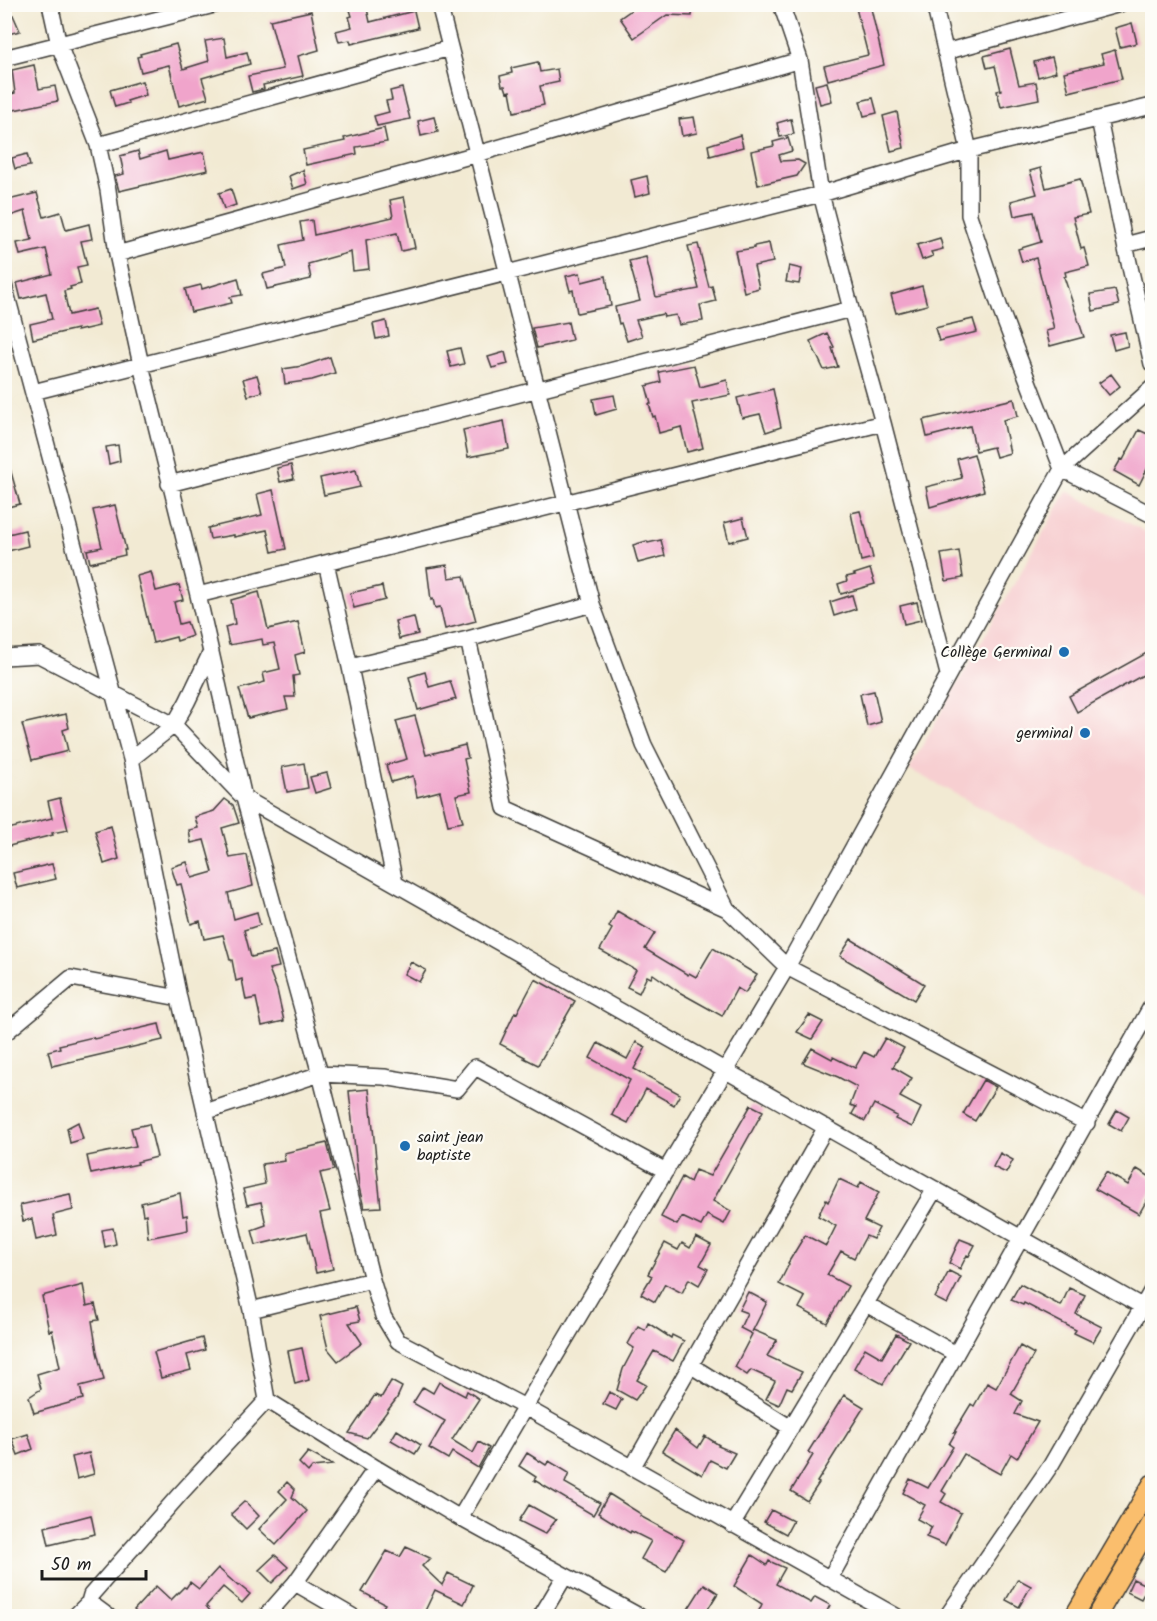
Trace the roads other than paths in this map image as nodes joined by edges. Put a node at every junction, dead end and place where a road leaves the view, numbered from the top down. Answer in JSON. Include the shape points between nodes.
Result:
{"nodes":[{"id":1,"x":50,"y":4,"type":"edge"},
{"id":2,"x":218,"y":4,"type":"edge"},
{"id":3,"x":439,"y":4,"type":"edge"},
{"id":4,"x":781,"y":4,"type":"edge"},
{"id":5,"x":934,"y":4,"type":"edge"},
{"id":6,"x":1120,"y":4,"type":"edge"},
{"id":7,"x":59,"y":45,"type":"junction"},
{"id":8,"x":450,"y":48,"type":"junction"},
{"id":9,"x":945,"y":52,"type":"junction"},
{"id":10,"x":4,"y":58,"type":"edge"},
{"id":11,"x":800,"y":60,"type":"junction"},
{"id":12,"x":1152,"y":106,"type":"edge"},
{"id":13,"x":1099,"y":119,"type":"junction"},
{"id":14,"x":98,"y":146,"type":"junction"},
{"id":15,"x":969,"y":150,"type":"junction"},
{"id":16,"x":477,"y":154,"type":"junction"},
{"id":17,"x":821,"y":194,"type":"junction"},
{"id":18,"x":1152,"y":238,"type":"edge"},
{"id":19,"x":1125,"y":245,"type":"junction"},
{"id":20,"x":117,"y":254,"type":"junction"},
{"id":21,"x":507,"y":273,"type":"junction"},
{"id":22,"x":4,"y":285,"type":"edge"},
{"id":23,"x":851,"y":309,"type":"junction"},
{"id":24,"x":1152,"y":364,"type":"edge"},
{"id":25,"x":141,"y":365,"type":"junction"},
{"id":26,"x":1152,"y":388,"type":"edge"},
{"id":27,"x":537,"y":390,"type":"junction"},
{"id":28,"x":33,"y":392,"type":"junction"},
{"id":29,"x":883,"y":423,"type":"junction"},
{"id":30,"x":1062,"y":469,"type":"junction"},
{"id":31,"x":169,"y":484,"type":"junction"},
{"id":32,"x":566,"y":503,"type":"junction"},
{"id":33,"x":1152,"y":515,"type":"edge"},
{"id":34,"x":326,"y":563,"type":"junction"},
{"id":35,"x":198,"y":595,"type":"junction"},
{"id":36,"x":592,"y":604,"type":"junction"},
{"id":37,"x":468,"y":639,"type":"junction"},
{"id":38,"x":211,"y":652,"type":"junction"},
{"id":39,"x":4,"y":657,"type":"edge"},
{"id":40,"x":350,"y":667,"type":"junction"},
{"id":41,"x":948,"y":674,"type":"junction"},
{"id":42,"x":114,"y":695,"type":"junction"},
{"id":43,"x":174,"y":725,"type":"junction"},
{"id":44,"x":131,"y":759,"type":"junction"},
{"id":45,"x":244,"y":798,"type":"junction"},
{"id":46,"x":394,"y":883,"type":"junction"},
{"id":47,"x":727,"y":909,"type":"junction"},
{"id":48,"x":787,"y":967,"type":"junction"},
{"id":49,"x":179,"y":998,"type":"junction"},
{"id":50,"x":1152,"y":1005,"type":"edge"},
{"id":51,"x":4,"y":1034,"type":"edge"},
{"id":52,"x":726,"y":1070,"type":"junction"},
{"id":53,"x":320,"y":1074,"type":"junction"},
{"id":54,"x":205,"y":1112,"type":"junction"},
{"id":55,"x":1087,"y":1123,"type":"junction"},
{"id":56,"x":826,"y":1127,"type":"junction"},
{"id":57,"x":666,"y":1171,"type":"junction"},
{"id":58,"x":935,"y":1189,"type":"junction"},
{"id":59,"x":1022,"y":1238,"type":"junction"},
{"id":60,"x":372,"y":1280,"type":"junction"},
{"id":61,"x":1152,"y":1290,"type":"edge"},
{"id":62,"x":866,"y":1304,"type":"junction"},
{"id":63,"x":1148,"y":1309,"type":"edge"},
{"id":64,"x":251,"y":1310,"type":"junction"},
{"id":65,"x":956,"y":1354,"type":"junction"},
{"id":66,"x":690,"y":1365,"type":"junction"},
{"id":67,"x":267,"y":1400,"type":"junction"},
{"id":68,"x":525,"y":1407,"type":"junction"},
{"id":69,"x":791,"y":1428,"type":"junction"},
{"id":70,"x":376,"y":1468,"type":"junction"},
{"id":71,"x":632,"y":1468,"type":"junction"},
{"id":72,"x":1152,"y":1484,"type":"edge"},
{"id":73,"x":460,"y":1518,"type":"junction"},
{"id":74,"x":1152,"y":1522,"type":"edge"},
{"id":75,"x":732,"y":1525,"type":"junction"},
{"id":76,"x":564,"y":1576,"type":"junction"},
{"id":77,"x":830,"y":1578,"type":"junction"},
{"id":78,"x":295,"y":1583,"type":"junction"},
{"id":79,"x":89,"y":1602,"type":"junction"},
{"id":80,"x":75,"y":1617,"type":"edge"},
{"id":81,"x":108,"y":1617,"type":"edge"},
{"id":82,"x":266,"y":1617,"type":"edge"},
{"id":83,"x":351,"y":1617,"type":"edge"},
{"id":84,"x":540,"y":1617,"type":"edge"},
{"id":85,"x":639,"y":1617,"type":"edge"},
{"id":86,"x":896,"y":1617,"type":"edge"},
{"id":87,"x":948,"y":1617,"type":"edge"},
{"id":88,"x":1074,"y":1617,"type":"edge"},
{"id":89,"x":1097,"y":1617,"type":"edge"}],
"edges":[{"from":1,"to":7,"type":"street"},
{"from":2,"to":7,"type":"street"},
{"from":3,"to":8,"type":"street"},
{"from":4,"to":11,"type":"street"},
{"from":5,"to":9,"type":"street"},
{"from":6,"to":9,"type":"street"},
{"from":7,"to":10,"type":"street"},
{"from":7,"to":14,"type":"street"},
{"from":8,"to":14,"type":"street"},
{"from":8,"to":16,"type":"street"},
{"from":9,"to":15,"type":"street"},
{"from":11,"to":16,"type":"street"},
{"from":11,"to":17,"type":"street"},
{"from":12,"to":13,"type":"street"},
{"from":13,"to":15,"type":"street"},
{"from":13,"to":19,"type":"street"},
{"from":14,"to":20,"type":"street"},
{"from":15,"to":17,"type":"street"},
{"from":15,"to":30,"type":"street","via":[[969,215]]},
{"from":16,"to":20,"type":"street"},
{"from":16,"to":21,"type":"street"},
{"from":17,"to":21,"type":"street"},
{"from":17,"to":23,"type":"street"},
{"from":18,"to":19,"type":"street"},
{"from":19,"to":24,"type":"street"},
{"from":20,"to":25,"type":"street"},
{"from":21,"to":25,"type":"street"},
{"from":21,"to":27,"type":"street"},
{"from":22,"to":28,"type":"street"},
{"from":23,"to":27,"type":"street"},
{"from":23,"to":29,"type":"street"},
{"from":25,"to":28,"type":"street"},
{"from":25,"to":31,"type":"street"},
{"from":26,"to":30,"type":"street"},
{"from":27,"to":31,"type":"street"},
{"from":27,"to":32,"type":"street"},
{"from":28,"to":42,"type":"street"},
{"from":29,"to":32,"type":"street"},
{"from":29,"to":41,"type":"street"},
{"from":30,"to":33,"type":"street"},
{"from":30,"to":41,"type":"street"},
{"from":31,"to":35,"type":"street"},
{"from":32,"to":34,"type":"street"},
{"from":32,"to":36,"type":"street"},
{"from":34,"to":35,"type":"street"},
{"from":34,"to":40,"type":"street"},
{"from":35,"to":38,"type":"street"},
{"from":36,"to":37,"type":"street"},
{"from":36,"to":47,"type":"street","via":[[644,745]]},
{"from":37,"to":40,"type":"street"},
{"from":37,"to":47,"type":"street","via":[[505,808]]},
{"from":38,"to":43,"type":"street"},
{"from":38,"to":45,"type":"street"},
{"from":39,"to":42,"type":"street","via":[[39,655]]},
{"from":40,"to":46,"type":"street"},
{"from":41,"to":48,"type":"street"},
{"from":42,"to":43,"type":"street"},
{"from":42,"to":44,"type":"street"},
{"from":43,"to":44,"type":"street"},
{"from":43,"to":45,"type":"street"},
{"from":44,"to":49,"type":"street"},
{"from":45,"to":46,"type":"street"},
{"from":45,"to":53,"type":"street"},
{"from":46,"to":52,"type":"street"},
{"from":47,"to":48,"type":"street"},
{"from":48,"to":52,"type":"street"},
{"from":48,"to":55,"type":"street"},
{"from":49,"to":51,"type":"street","via":[[71,978]]},
{"from":49,"to":54,"type":"street"},
{"from":50,"to":55,"type":"street"},
{"from":52,"to":56,"type":"street"},
{"from":52,"to":57,"type":"street"},
{"from":53,"to":54,"type":"street"},
{"from":53,"to":57,"type":"street","via":[[384,1077],[457,1089],[475,1067]]},
{"from":53,"to":60,"type":"street"},
{"from":54,"to":64,"type":"street"},
{"from":55,"to":59,"type":"street"},
{"from":56,"to":58,"type":"street"},
{"from":56,"to":66,"type":"street"},
{"from":57,"to":68,"type":"street"},
{"from":58,"to":59,"type":"street"},
{"from":58,"to":62,"type":"street"},
{"from":59,"to":63,"type":"street"},
{"from":59,"to":65,"type":"street"},
{"from":60,"to":64,"type":"street"},
{"from":60,"to":68,"type":"street","via":[[383,1316],[398,1341]]},
{"from":61,"to":63,"type":"street"},
{"from":62,"to":65,"type":"street"},
{"from":62,"to":69,"type":"street"},
{"from":63,"to":87,"type":"street","via":[[1051,1465]]},
{"from":64,"to":67,"type":"street"},
{"from":65,"to":77,"type":"street"},
{"from":66,"to":69,"type":"street"},
{"from":66,"to":71,"type":"street"},
{"from":67,"to":70,"type":"street"},
{"from":67,"to":79,"type":"street","via":[[172,1503]]},
{"from":68,"to":71,"type":"street"},
{"from":68,"to":73,"type":"street"},
{"from":69,"to":75,"type":"street"},
{"from":70,"to":73,"type":"street"},
{"from":70,"to":78,"type":"street"},
{"from":71,"to":75,"type":"street"},
{"from":72,"to":88,"type":"main road"},
{"from":73,"to":76,"type":"street"},
{"from":74,"to":89,"type":"main road"},
{"from":75,"to":77,"type":"street"},
{"from":76,"to":84,"type":"street"},
{"from":76,"to":85,"type":"street"},
{"from":77,"to":86,"type":"street"},
{"from":78,"to":82,"type":"street"},
{"from":78,"to":83,"type":"street"},
{"from":79,"to":80,"type":"street"},
{"from":79,"to":81,"type":"street"}]}
